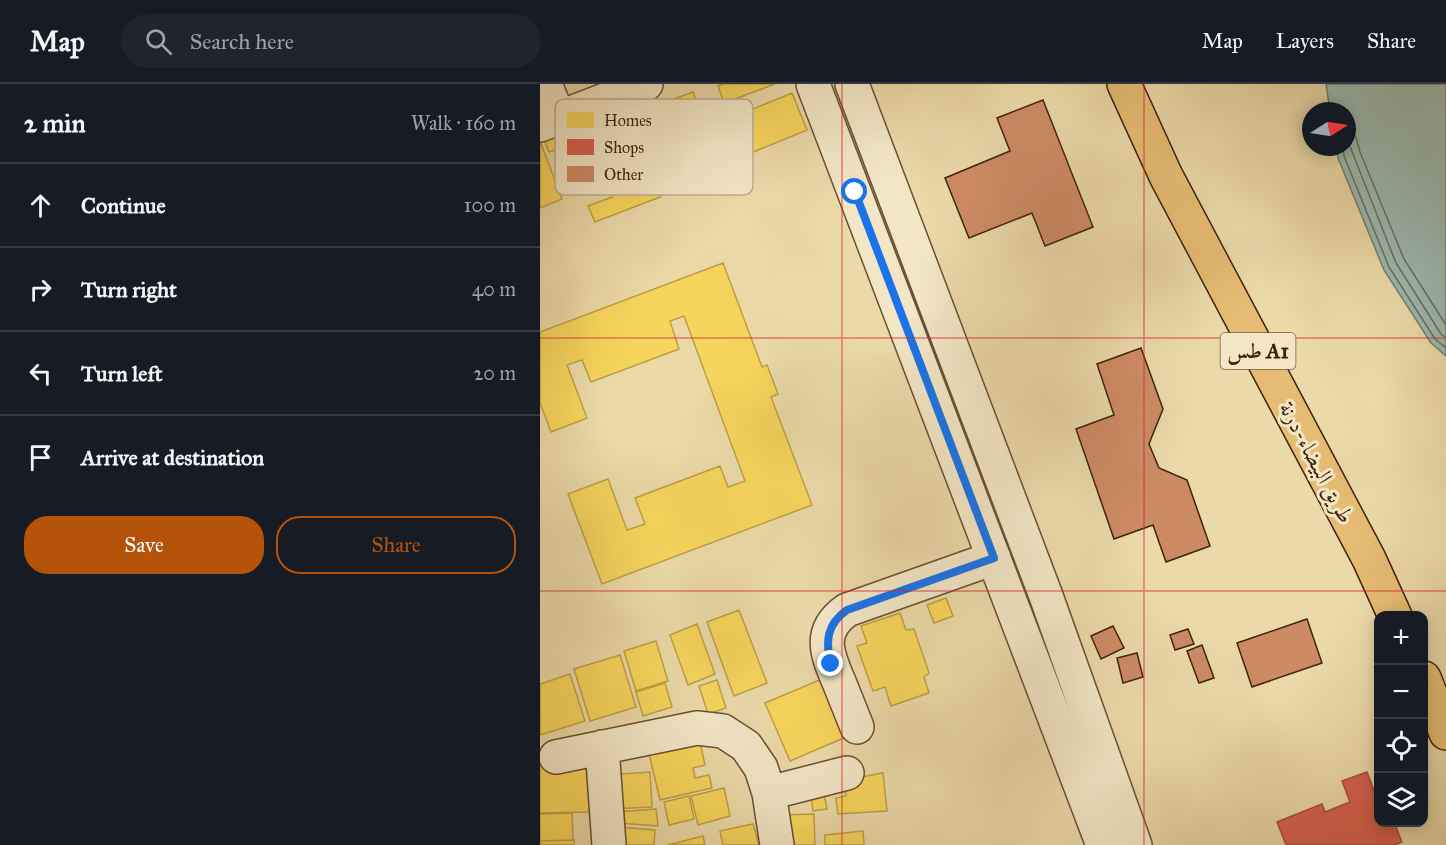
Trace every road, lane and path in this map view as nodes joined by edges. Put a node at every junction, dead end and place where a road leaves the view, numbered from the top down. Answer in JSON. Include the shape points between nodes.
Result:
{"nodes":[{"id":1,"x":545,"y":84,"type":"edge"},
{"id":2,"x":646,"y":84,"type":"edge"},
{"id":3,"x":813,"y":84,"type":"edge"},
{"id":4,"x":852,"y":84,"type":"edge"},
{"id":5,"x":1124,"y":84,"type":"edge"},
{"id":6,"x":607,"y":99,"type":"edge"},
{"id":7,"x":549,"y":121,"type":"edge"},
{"id":8,"x":994,"y":558,"type":"junction"},
{"id":9,"x":1046,"y":596,"type":"junction"},
{"id":10,"x":1013,"y":609,"type":"junction"},
{"id":11,"x":1393,"y":611,"type":"edge"},
{"id":12,"x":1428,"y":688,"type":"edge"},
{"id":13,"x":857,"y":727,"type":"dead end"},
{"id":14,"x":1446,"y":733,"type":"edge"},
{"id":15,"x":602,"y":747,"type":"junction"},
{"id":16,"x":556,"y":758,"type":"dead end"},
{"id":17,"x":847,"y":773,"type":"dead end"},
{"id":18,"x":769,"y":793,"type":"junction"},
{"id":19,"x":609,"y":845,"type":"edge"},
{"id":20,"x":777,"y":845,"type":"edge"},
{"id":21,"x":1103,"y":845,"type":"edge"},
{"id":22,"x":1135,"y":845,"type":"edge"}],
"edges":[{"from":1,"to":7,"type":"street"},
{"from":2,"to":6,"type":"street"},
{"from":3,"to":8,"type":"street"},
{"from":4,"to":9,"type":"street"},
{"from":5,"to":11,"type":"highway","name":"طريق البيضاء-درنة","number":"طس A1","via":[[1166,176]]},
{"from":8,"to":10,"type":"street"},
{"from":8,"to":13,"type":"street","via":[[847,610],[834,621],[827,640],[828,652]]},
{"from":9,"to":10,"type":"street"},
{"from":9,"to":22,"type":"street"},
{"from":10,"to":21,"type":"street"},
{"from":12,"to":14,"type":"highway"},
{"from":15,"to":16,"type":"street"},
{"from":15,"to":18,"type":"street","via":[[697,728],[723,731],[746,746],[761,768]]},
{"from":15,"to":19,"type":"street"},
{"from":17,"to":18,"type":"street"},
{"from":18,"to":20,"type":"street"}]}
